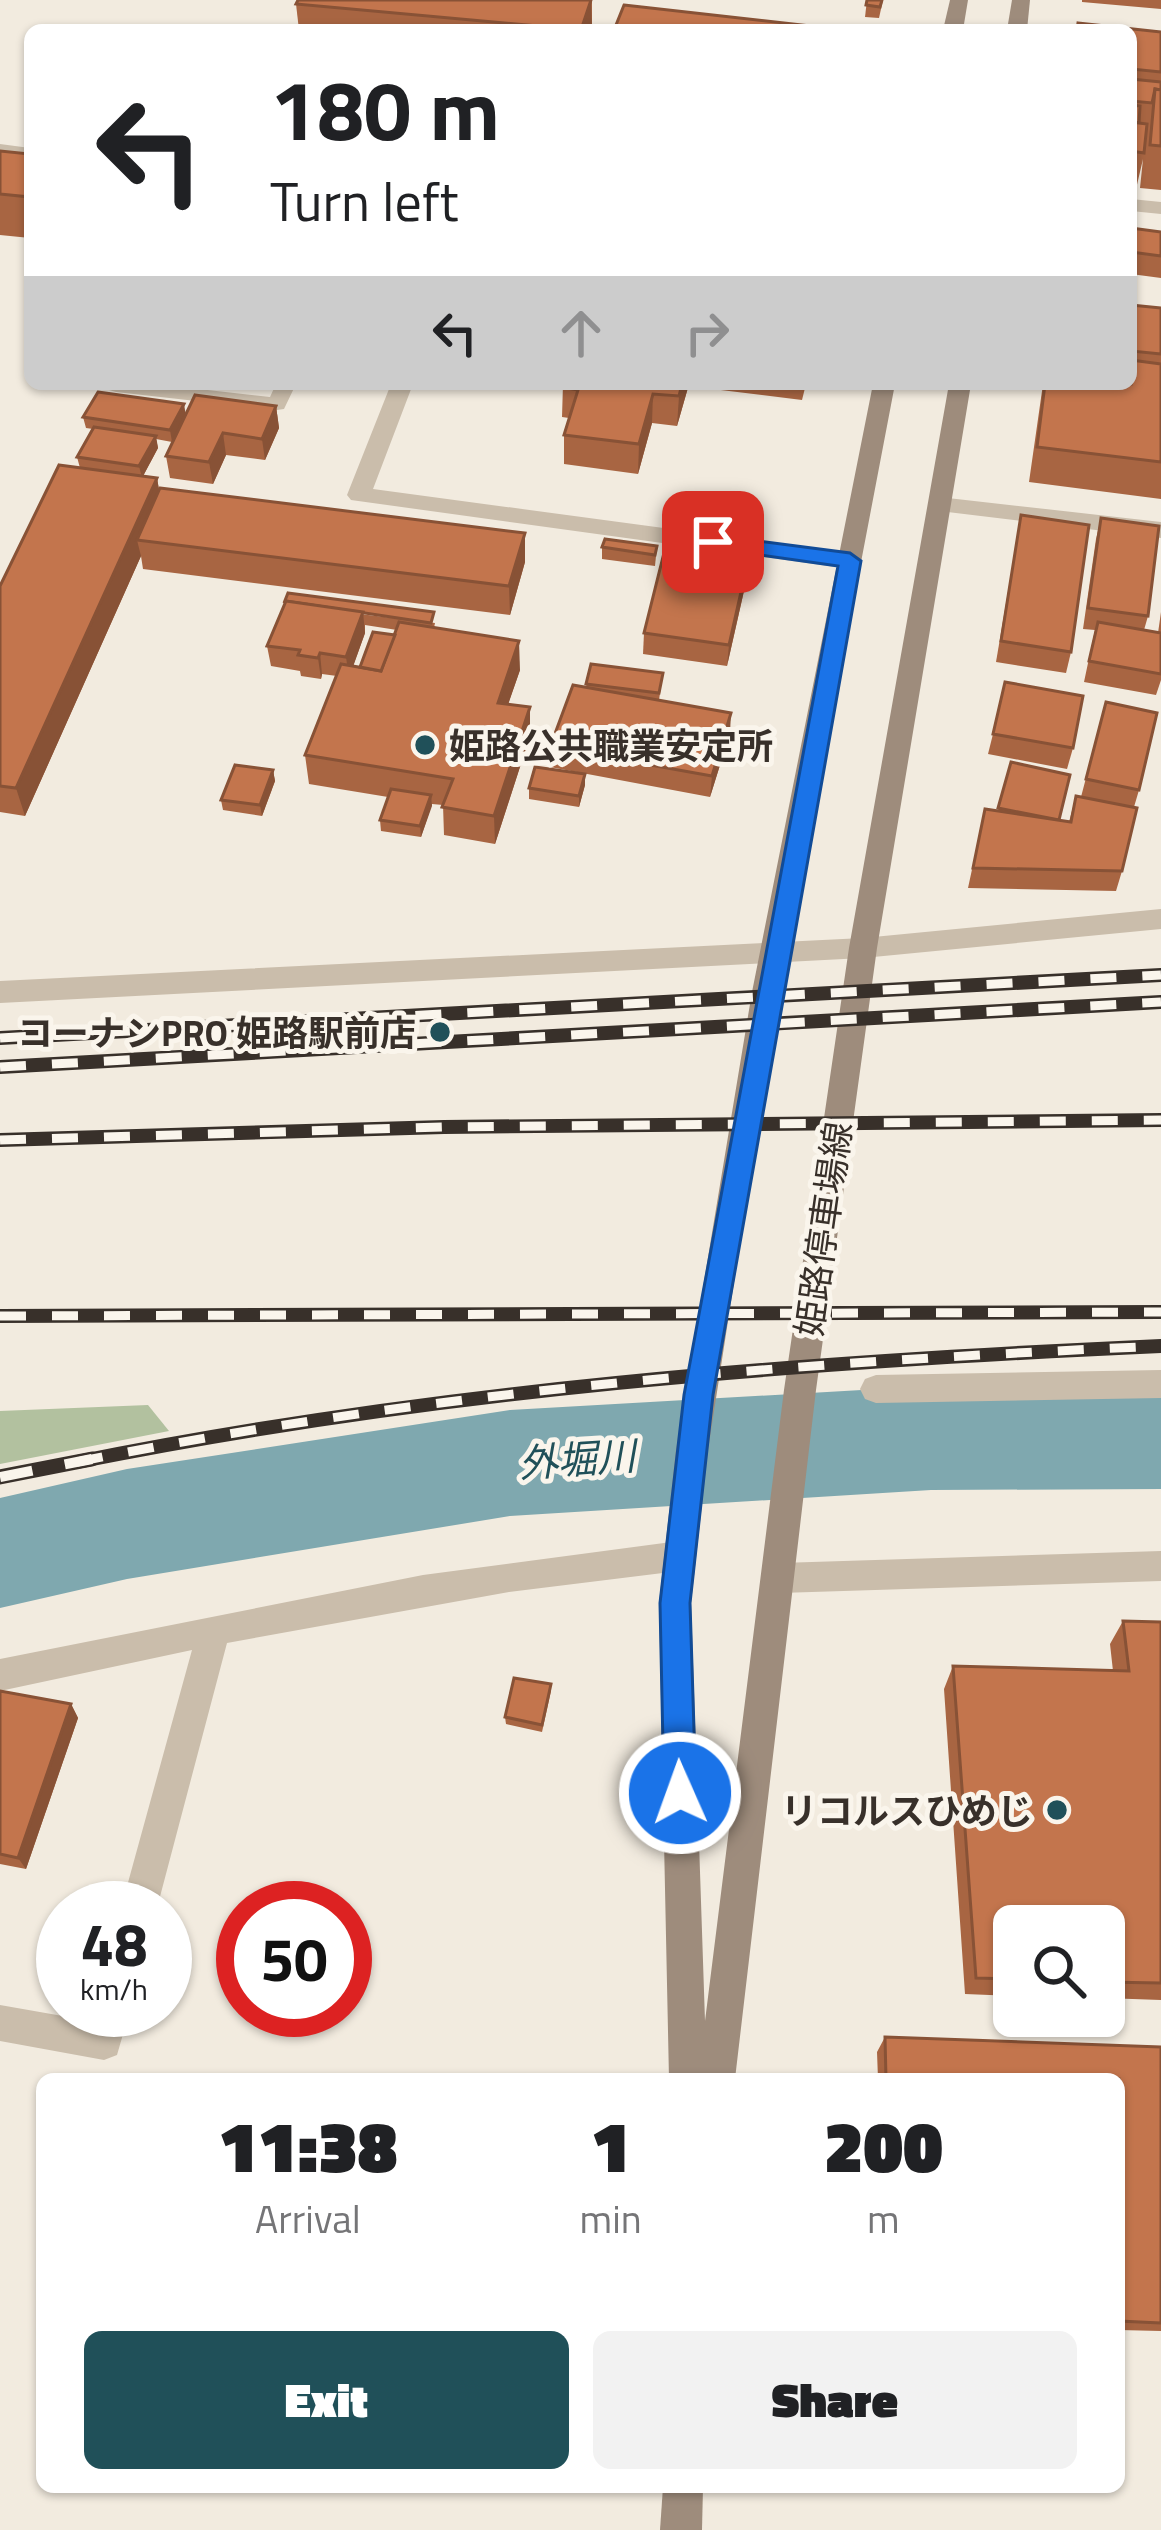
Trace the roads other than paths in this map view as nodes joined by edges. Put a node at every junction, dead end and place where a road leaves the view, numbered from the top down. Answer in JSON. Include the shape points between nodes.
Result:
{"nodes":[{"id":1,"x":152,"y":390,"type":"edge"},
{"id":2,"x":284,"y":390,"type":"edge"},
{"id":3,"x":400,"y":390,"type":"edge"},
{"id":4,"x":883,"y":390,"type":"edge"},
{"id":5,"x":959,"y":390,"type":"edge"},
{"id":6,"x":939,"y":505,"type":"junction"},
{"id":7,"x":1161,"y":530,"type":"edge"},
{"id":8,"x":850,"y":561,"type":"junction"},
{"id":9,"x":1161,"y":919,"type":"edge"},
{"id":10,"x":863,"y":948,"type":"junction"},
{"id":11,"x":776,"y":952,"type":"junction"},
{"id":12,"x":0,"y":992,"type":"edge"},
{"id":13,"x":1161,"y":1384,"type":"edge"},
{"id":14,"x":876,"y":1389,"type":"dead end"},
{"id":15,"x":680,"y":1556,"type":"junction"},
{"id":16,"x":1161,"y":1566,"type":"edge"},
{"id":17,"x":780,"y":1578,"type":"junction"},
{"id":18,"x":214,"y":1630,"type":"junction"},
{"id":19,"x":0,"y":1675,"type":"edge"},
{"id":20,"x":147,"y":1881,"type":"edge"},
{"id":21,"x":0,"y":2023,"type":"edge"},
{"id":22,"x":36,"y":2030,"type":"edge"},
{"id":23,"x":77,"y":2037,"type":"edge"},
{"id":24,"x":105,"y":2037,"type":"edge"},
{"id":25,"x":688,"y":2073,"type":"edge"},
{"id":26,"x":717,"y":2073,"type":"edge"},
{"id":27,"x":683,"y":2493,"type":"edge"},
{"id":28,"x":680,"y":2530,"type":"edge"}],
"edges":[{"from":1,"to":2,"type":"lane","via":[[278,404]]},
{"from":3,"to":8,"type":"street","via":[[359,495]]},
{"from":4,"to":8,"type":"main road"},
{"from":5,"to":6,"type":"main road","name":"姫路停車場線"},
{"from":6,"to":7,"type":"street"},
{"from":6,"to":10,"type":"main road","name":"姫路停車場線"},
{"from":8,"to":11,"type":"main road"},
{"from":9,"to":10,"type":"street"},
{"from":10,"to":11,"type":"street"},
{"from":10,"to":17,"type":"main road","name":"姫路停車場線"},
{"from":11,"to":12,"type":"street"},
{"from":11,"to":15,"type":"main road","via":[[698,1395]]},
{"from":13,"to":14,"type":"street"},
{"from":15,"to":18,"type":"street"},
{"from":15,"to":25,"type":"main road"},
{"from":16,"to":17,"type":"street"},
{"from":17,"to":26,"type":"main road","name":"姫路停車場線"},
{"from":18,"to":19,"type":"street"},
{"from":18,"to":20,"type":"street"},
{"from":21,"to":22,"type":"street"},
{"from":23,"to":24,"type":"street"},
{"from":27,"to":28,"type":"main road"}]}
